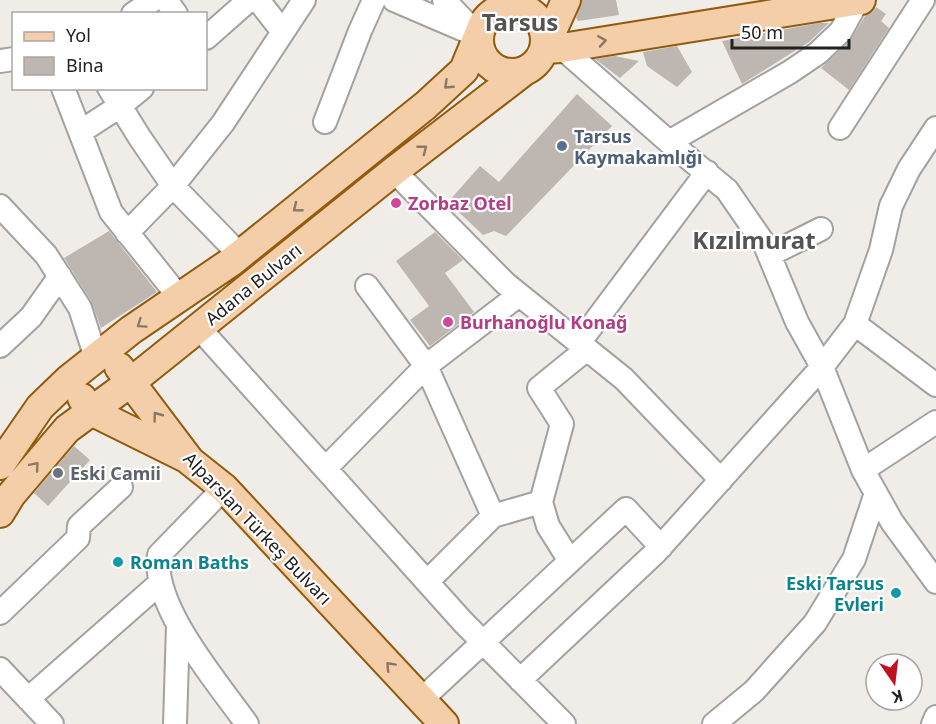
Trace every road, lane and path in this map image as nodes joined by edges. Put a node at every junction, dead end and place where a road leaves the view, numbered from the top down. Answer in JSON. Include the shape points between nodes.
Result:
{"nodes":[{"id":1,"x":153,"y":0,"type":"edge"},
{"id":2,"x":249,"y":0,"type":"edge"},
{"id":3,"x":258,"y":0,"type":"edge"},
{"id":4,"x":304,"y":0,"type":"edge"},
{"id":5,"x":374,"y":0,"type":"edge"},
{"id":6,"x":394,"y":0,"type":"edge"},
{"id":7,"x":444,"y":0,"type":"edge"},
{"id":8,"x":566,"y":0,"type":"edge"},
{"id":9,"x":859,"y":0,"type":"edge"},
{"id":10,"x":923,"y":0,"type":"edge"},
{"id":11,"x":935,"y":0,"type":"edge"},
{"id":12,"x":507,"y":4,"type":"edge"},
{"id":13,"x":936,"y":5,"type":"edge"},
{"id":14,"x":136,"y":12,"type":"edge"},
{"id":15,"x":283,"y":32,"type":"junction"},
{"id":16,"x":478,"y":36,"type":"junction"},
{"id":17,"x":207,"y":37,"type":"edge"},
{"id":18,"x":553,"y":48,"type":"junction"},
{"id":19,"x":523,"y":72,"type":"junction"},
{"id":20,"x":64,"y":90,"type":"edge"},
{"id":21,"x":136,"y":90,"type":"edge"},
{"id":22,"x":115,"y":97,"type":"edge"},
{"id":23,"x":324,"y":122,"type":"dead end"},
{"id":24,"x":840,"y":128,"type":"dead end"},
{"id":25,"x":936,"y":129,"type":"edge"},
{"id":26,"x":80,"y":132,"type":"junction"},
{"id":27,"x":669,"y":142,"type":"junction"},
{"id":28,"x":394,"y":171,"type":"junction"},
{"id":29,"x":707,"y":172,"type":"junction"},
{"id":30,"x":173,"y":186,"type":"junction"},
{"id":31,"x":0,"y":206,"type":"edge"},
{"id":32,"x":821,"y":229,"type":"dead end"},
{"id":33,"x":127,"y":233,"type":"junction"},
{"id":34,"x":240,"y":255,"type":"junction"},
{"id":35,"x":769,"y":255,"type":"junction"},
{"id":36,"x":60,"y":276,"type":"junction"},
{"id":37,"x":367,"y":286,"type":"dead end"},
{"id":38,"x":519,"y":295,"type":"junction"},
{"id":39,"x":179,"y":297,"type":"junction"},
{"id":40,"x":855,"y":324,"type":"junction"},
{"id":41,"x":199,"y":328,"type":"junction"},
{"id":42,"x":0,"y":346,"type":"edge"},
{"id":43,"x":583,"y":346,"type":"junction"},
{"id":44,"x":101,"y":354,"type":"junction"},
{"id":45,"x":426,"y":366,"type":"junction"},
{"id":46,"x":822,"y":367,"type":"junction"},
{"id":47,"x":68,"y":380,"type":"junction"},
{"id":48,"x":131,"y":381,"type":"junction"},
{"id":49,"x":936,"y":385,"type":"edge"},
{"id":50,"x":91,"y":411,"type":"junction"},
{"id":51,"x":936,"y":422,"type":"edge"},
{"id":52,"x":190,"y":461,"type":"junction"},
{"id":53,"x":0,"y":465,"type":"edge"},
{"id":54,"x":326,"y":468,"type":"junction"},
{"id":55,"x":863,"y":470,"type":"junction"},
{"id":56,"x":721,"y":480,"type":"junction"},
{"id":57,"x":121,"y":487,"type":"dead end"},
{"id":58,"x":224,"y":488,"type":"junction"},
{"id":59,"x":876,"y":494,"type":"junction"},
{"id":60,"x":541,"y":502,"type":"junction"},
{"id":61,"x":0,"y":513,"type":"edge"},
{"id":62,"x":493,"y":516,"type":"junction"},
{"id":63,"x":661,"y":547,"type":"junction"},
{"id":64,"x":570,"y":561,"type":"junction"},
{"id":65,"x":428,"y":582,"type":"junction"},
{"id":66,"x":936,"y":582,"type":"edge"},
{"id":67,"x":160,"y":583,"type":"junction"},
{"id":68,"x":0,"y":613,"type":"edge"},
{"id":69,"x":178,"y":626,"type":"junction"},
{"id":70,"x":483,"y":642,"type":"junction"},
{"id":71,"x":0,"y":669,"type":"edge"},
{"id":72,"x":520,"y":680,"type":"junction"},
{"id":73,"x":15,"y":693,"type":"edge"},
{"id":74,"x":422,"y":699,"type":"junction"},
{"id":75,"x":936,"y":717,"type":"edge"},
{"id":76,"x":52,"y":724,"type":"edge"},
{"id":77,"x":175,"y":724,"type":"edge"},
{"id":78,"x":247,"y":724,"type":"edge"},
{"id":79,"x":444,"y":724,"type":"edge"},
{"id":80,"x":564,"y":724,"type":"edge"},
{"id":81,"x":714,"y":724,"type":"edge"},
{"id":82,"x":933,"y":724,"type":"edge"}],
"edges":[{"from":1,"to":14,"type":"street"},
{"from":2,"to":17,"type":"street"},
{"from":3,"to":15,"type":"street"},
{"from":4,"to":15,"type":"street"},
{"from":5,"to":23,"type":"street"},
{"from":6,"to":16,"type":"street"},
{"from":7,"to":16,"type":"street"},
{"from":8,"to":18,"type":"main road"},
{"from":18,"to":9,"type":"main road","one_way":true},
{"from":9,"to":27,"type":"street","via":[[841,31],[818,53]]},
{"from":10,"to":24,"type":"street"},
{"from":11,"to":13,"type":"street"},
{"from":12,"to":16,"type":"main road","via":[[488,16]]},
{"from":12,"to":18,"type":"main road","via":[[537,18]]},
{"from":15,"to":30,"type":"street","via":[[223,123]]},
{"from":16,"to":19,"type":"main road","via":[[483,58],[490,66],[500,72]]},
{"from":16,"to":34,"type":"main road","name":"Adana Bulvarı","one_way":true,"via":[[464,70],[426,105]]},
{"from":18,"to":19,"type":"main road"},
{"from":18,"to":27,"type":"street"},
{"from":28,"to":19,"type":"main road","name":"Adana Bulvarı","one_way":true},
{"from":20,"to":26,"type":"street"},
{"from":21,"to":22,"type":"street"},
{"from":22,"to":26,"type":"street"},
{"from":22,"to":30,"type":"street"},
{"from":25,"to":40,"type":"street","via":[[909,169],[891,206],[881,250]]},
{"from":26,"to":33,"type":"street","via":[[111,212]]},
{"from":27,"to":29,"type":"street"},
{"from":28,"to":38,"type":"street"},
{"from":28,"to":41,"type":"main road","name":"Adana Bulvarı"},
{"from":29,"to":35,"type":"street","via":[[727,190]]},
{"from":29,"to":43,"type":"street"},
{"from":30,"to":33,"type":"street"},
{"from":30,"to":34,"type":"street"},
{"from":31,"to":36,"type":"street","via":[[46,255]]},
{"from":32,"to":35,"type":"street"},
{"from":33,"to":39,"type":"street"},
{"from":34,"to":39,"type":"main road","name":"Adana Bulvarı"},
{"from":35,"to":46,"type":"street","via":[[797,322]]},
{"from":36,"to":42,"type":"street","via":[[31,317]]},
{"from":36,"to":44,"type":"street","via":[[81,308]]},
{"from":37,"to":45,"type":"street"},
{"from":38,"to":43,"type":"street"},
{"from":38,"to":45,"type":"street"},
{"from":39,"to":44,"type":"main road","name":"Adana Bulvarı","one_way":true},
{"from":40,"to":46,"type":"street"},
{"from":40,"to":49,"type":"street"},
{"from":41,"to":48,"type":"main road","name":"Adana Bulvarı"},
{"from":41,"to":54,"type":"street"},
{"from":43,"to":56,"type":"street","via":[[624,379]]},
{"from":43,"to":60,"type":"street","via":[[539,388],[562,424]]},
{"from":44,"to":47,"type":"main road","name":"Adana Bulvarı"},
{"from":44,"to":48,"type":"main road","name":"Alparslan Türkeş Bulvarı"},
{"from":45,"to":54,"type":"street"},
{"from":45,"to":62,"type":"street"},
{"from":46,"to":55,"type":"street"},
{"from":46,"to":56,"type":"street"},
{"from":47,"to":50,"type":"main road"},
{"from":47,"to":53,"type":"main road","name":"Adana Bulvarı","via":[[40,407]]},
{"from":48,"to":50,"type":"main road","name":"Adana Bulvarı"},
{"from":52,"to":48,"type":"main road","name":"Alparslan Türkeş Bulvarı","one_way":true},
{"from":50,"to":52,"type":"main road"},
{"from":61,"to":50,"type":"main road","name":"Adana Bulvarı","one_way":true,"via":[[67,429]]},
{"from":51,"to":55,"type":"street"},
{"from":52,"to":58,"type":"main road","name":"Alparslan Türkeş Bulvarı"},
{"from":54,"to":65,"type":"street"},
{"from":55,"to":59,"type":"street"},
{"from":56,"to":63,"type":"street"},
{"from":57,"to":68,"type":"street","via":[[79,526],[78,538]]},
{"from":58,"to":67,"type":"street","via":[[159,555]]},
{"from":74,"to":58,"type":"main road","name":"Alparslan Türkeş Bulvarı","one_way":true},
{"from":59,"to":66,"type":"street"},
{"from":59,"to":81,"type":"street","via":[[854,559],[816,623],[754,691]]},
{"from":60,"to":62,"type":"street"},
{"from":60,"to":64,"type":"street","via":[[548,526]]},
{"from":62,"to":65,"type":"street"},
{"from":63,"to":64,"type":"street","via":[[626,509]]},
{"from":63,"to":72,"type":"street"},
{"from":64,"to":70,"type":"street"},
{"from":65,"to":70,"type":"street"},
{"from":67,"to":69,"type":"street"},
{"from":67,"to":73,"type":"street"},
{"from":69,"to":77,"type":"street"},
{"from":69,"to":78,"type":"street"},
{"from":70,"to":72,"type":"street"},
{"from":70,"to":74,"type":"street"},
{"from":71,"to":73,"type":"street"},
{"from":72,"to":80,"type":"street"},
{"from":73,"to":76,"type":"street"},
{"from":74,"to":79,"type":"main road","name":"Alparslan Türkeş Bulvarı"},
{"from":75,"to":82,"type":"street"}]}
